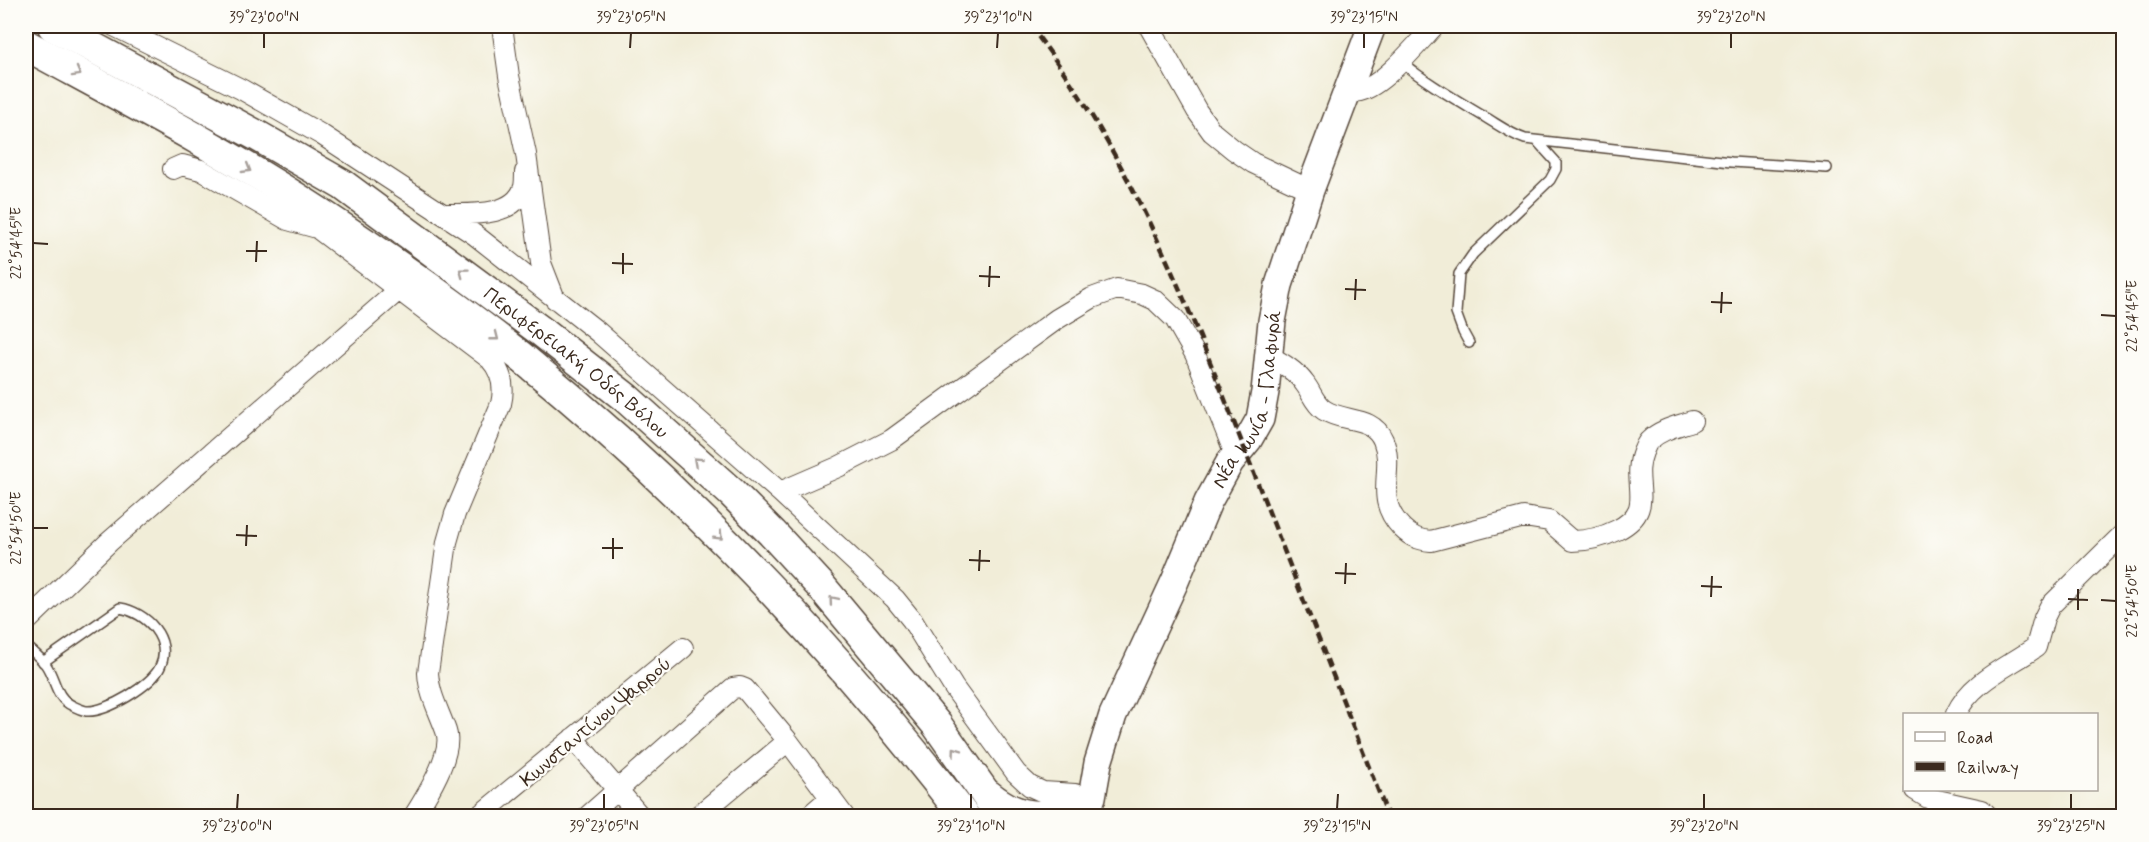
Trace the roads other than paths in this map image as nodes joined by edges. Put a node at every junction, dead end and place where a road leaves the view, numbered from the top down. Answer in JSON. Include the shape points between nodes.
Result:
{"nodes":[{"id":1,"x":52,"y":26,"type":"edge"},
{"id":2,"x":114,"y":26,"type":"edge"},
{"id":3,"x":502,"y":26,"type":"edge"},
{"id":4,"x":1149,"y":26,"type":"edge"},
{"id":5,"x":1372,"y":26,"type":"edge"},
{"id":6,"x":1434,"y":26,"type":"edge"},
{"id":7,"x":26,"y":45,"type":"edge"},
{"id":8,"x":1400,"y":61,"type":"junction"},
{"id":9,"x":1346,"y":92,"type":"junction"},
{"id":10,"x":1538,"y":141,"type":"junction"},
{"id":11,"x":526,"y":154,"type":"junction"},
{"id":12,"x":1827,"y":168,"type":"dead end"},
{"id":13,"x":173,"y":170,"type":"dead end"},
{"id":14,"x":1310,"y":190,"type":"junction"},
{"id":15,"x":447,"y":214,"type":"junction"},
{"id":16,"x":400,"y":289,"type":"junction"},
{"id":17,"x":555,"y":300,"type":"junction"},
{"id":18,"x":1469,"y":343,"type":"dead end"},
{"id":19,"x":1269,"y":356,"type":"junction"},
{"id":20,"x":1692,"y":421,"type":"dead end"},
{"id":21,"x":1235,"y":454,"type":"junction"},
{"id":22,"x":780,"y":492,"type":"junction"},
{"id":23,"x":2124,"y":532,"type":"edge"},
{"id":24,"x":26,"y":622,"type":"edge"},
{"id":25,"x":26,"y":646,"type":"edge"},
{"id":26,"x":683,"y":648,"type":"dead end"},
{"id":27,"x":43,"y":662,"type":"junction"},
{"id":28,"x":1956,"y":713,"type":"edge"},
{"id":29,"x":573,"y":738,"type":"junction"},
{"id":30,"x":788,"y":741,"type":"junction"},
{"id":31,"x":927,"y":769,"type":"junction"},
{"id":32,"x":617,"y":790,"type":"junction"},
{"id":33,"x":1919,"y":791,"type":"edge"},
{"id":34,"x":831,"y":797,"type":"junction"},
{"id":35,"x":993,"y":805,"type":"edge"},
{"id":36,"x":1061,"y":812,"type":"edge"},
{"id":37,"x":414,"y":816,"type":"edge"},
{"id":38,"x":479,"y":816,"type":"edge"},
{"id":39,"x":588,"y":816,"type":"edge"},
{"id":40,"x":640,"y":816,"type":"edge"},
{"id":41,"x":698,"y":816,"type":"edge"},
{"id":42,"x":809,"y":816,"type":"edge"},
{"id":43,"x":844,"y":816,"type":"edge"},
{"id":44,"x":951,"y":816,"type":"edge"},
{"id":45,"x":964,"y":816,"type":"edge"},
{"id":46,"x":1988,"y":816,"type":"edge"}],
"edges":[{"from":35,"to":1,"type":"main road","name":"Περιφερειακή Οδός Βόλου","one_way":true,"via":[[937,725],[820,585],[732,493],[626,398],[343,185]]},
{"from":2,"to":15,"type":"street","via":[[241,89]]},
{"from":3,"to":11,"type":"street"},
{"from":4,"to":14,"type":"street","via":[[1212,132],[1253,163]]},
{"from":5,"to":9,"type":"main road","name":"Νέα Ιωνία - Γλαφυρά"},
{"from":6,"to":8,"type":"street"},
{"from":7,"to":31,"type":"main road","name":"Περιφερειακή Οδός Βόλου","one_way":true,"via":[[179,128],[319,212],[521,357],[669,487],[732,549],[872,700]]},
{"from":8,"to":9,"type":"street","via":[[1367,88]]},
{"from":8,"to":10,"type":"lane","via":[[1516,136]]},
{"from":9,"to":14,"type":"main road","name":"Νέα Ιωνία - Γλαφυρά"},
{"from":10,"to":12,"type":"lane"},
{"from":10,"to":18,"type":"lane","via":[[1556,162],[1550,180],[1473,254],[1459,274],[1456,314]]},
{"from":11,"to":15,"type":"street","via":[[524,188],[516,200],[485,214]]},
{"from":11,"to":17,"type":"street","via":[[541,263]]},
{"from":13,"to":16,"type":"street","via":[[190,165],[288,220],[317,228]]},
{"from":14,"to":19,"type":"main road","name":"Νέα Ιωνία - Γλαφυρά","via":[[1279,285]]},
{"from":15,"to":17,"type":"street"},
{"from":16,"to":24,"type":"street","via":[[109,542]]},
{"from":16,"to":37,"type":"street","via":[[490,359],[503,384],[499,409],[455,514],[447,543],[428,673],[430,692],[448,740],[436,776]]},
{"from":17,"to":22,"type":"street","via":[[598,332]]},
{"from":19,"to":20,"type":"street","via":[[1294,372],[1324,410],[1374,427],[1386,450],[1389,511],[1419,540],[1431,541],[1524,517],[1549,521],[1572,541],[1603,537],[1628,524],[1639,511],[1640,459],[1647,443],[1663,431]]},
{"from":19,"to":21,"type":"main road","name":"Νέα Ιωνία - Γλαφυρά","via":[[1260,419]]},
{"from":21,"to":22,"type":"street","via":[[1195,354],[1175,319],[1155,300],[1117,290],[1098,295],[1057,319],[891,440]]},
{"from":21,"to":36,"type":"main road","name":"Νέα Ιωνία - Γλαφυρά","via":[[1204,511],[1113,715],[1098,763]]},
{"from":22,"to":36,"type":"street","via":[[905,610],[954,688],[1016,773],[1043,792]]},
{"from":23,"to":28,"type":"street","via":[[2050,606],[2036,647],[1970,692]]},
{"from":25,"to":27,"type":"lane"},
{"from":26,"to":29,"type":"street","name":"Κωνσταντίνου Ψαρρού"},
{"from":27,"to":27,"type":"lane","via":[[64,701],[88,711],[127,697],[144,685],[159,669],[163,651],[152,624],[138,612],[120,608]]},
{"from":29,"to":32,"type":"street"},
{"from":29,"to":38,"type":"street","name":"Κωνσταντίνου Ψαρρού"},
{"from":30,"to":32,"type":"street","via":[[745,689],[733,688]]},
{"from":30,"to":34,"type":"street"},
{"from":30,"to":41,"type":"street"},
{"from":31,"to":44,"type":"main road"},
{"from":31,"to":45,"type":"main road","name":"Περιφερειακή Οδός Βόλου"},
{"from":32,"to":39,"type":"street"},
{"from":32,"to":40,"type":"street"},
{"from":33,"to":46,"type":"street","via":[[1928,798],[1982,810]]},
{"from":34,"to":42,"type":"street"},
{"from":34,"to":43,"type":"street"},
{"from":35,"to":36,"type":"main road","via":[[1026,816]]}]}
